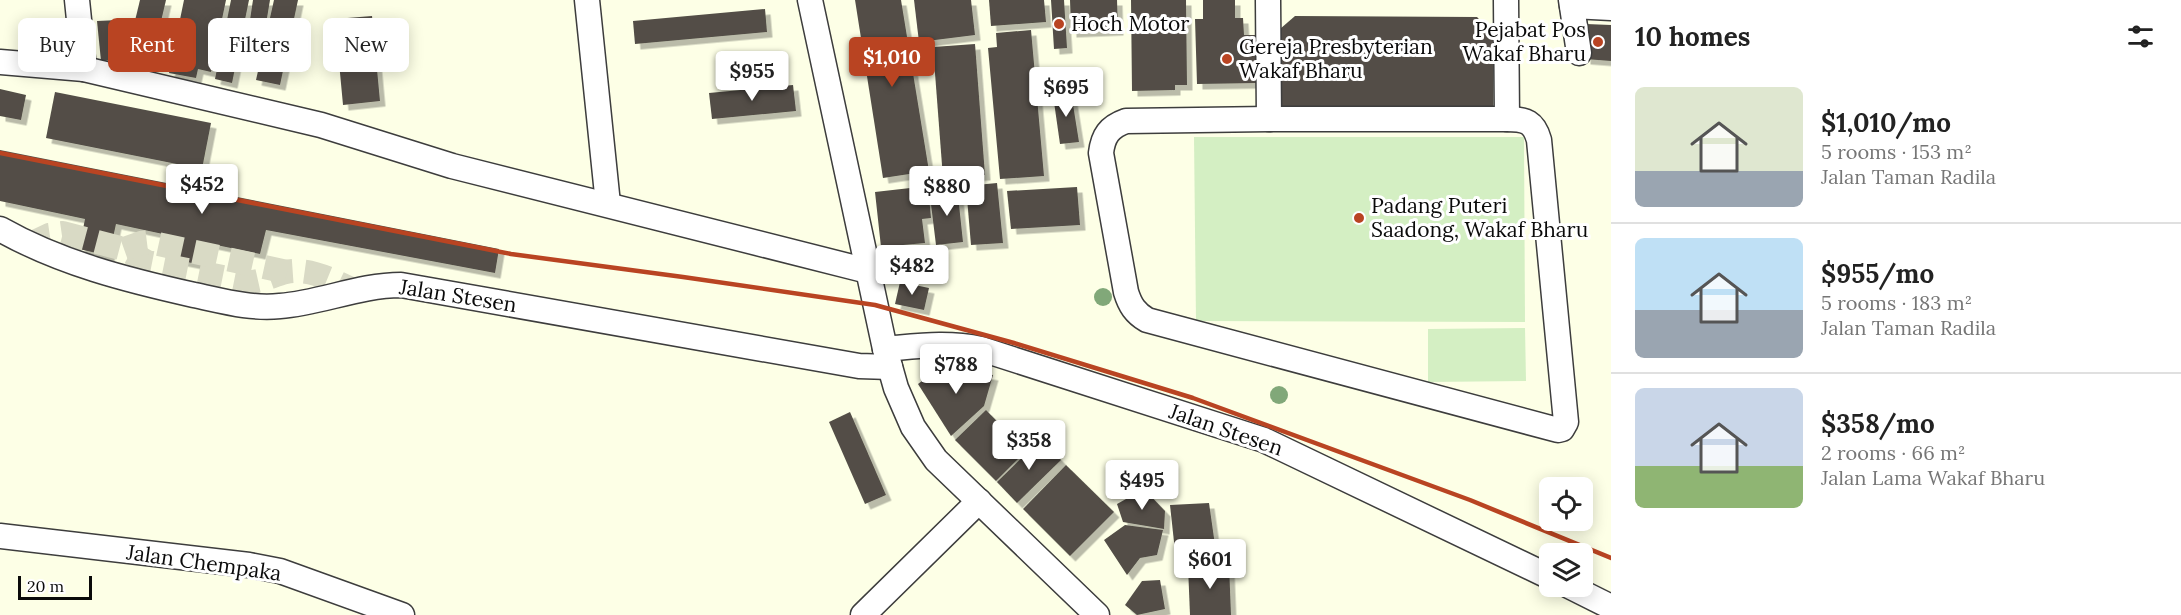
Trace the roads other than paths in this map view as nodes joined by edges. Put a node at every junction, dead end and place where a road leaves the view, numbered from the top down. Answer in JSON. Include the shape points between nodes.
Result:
{"nodes":[{"id":1,"x":77,"y":0,"type":"edge"},
{"id":2,"x":587,"y":0,"type":"edge"},
{"id":3,"x":810,"y":0,"type":"edge"},
{"id":4,"x":1268,"y":0,"type":"edge"},
{"id":5,"x":1506,"y":0,"type":"edge"},
{"id":6,"x":1572,"y":3,"type":"edge"},
{"id":7,"x":1611,"y":8,"type":"edge"},
{"id":8,"x":79,"y":18,"type":"edge"},
{"id":9,"x":1579,"y":53,"type":"dead end"},
{"id":10,"x":0,"y":62,"type":"edge"},
{"id":11,"x":18,"y":64,"type":"edge"},
{"id":12,"x":96,"y":72,"type":"edge"},
{"id":13,"x":1269,"y":119,"type":"junction"},
{"id":14,"x":1507,"y":119,"type":"junction"},
{"id":15,"x":608,"y":204,"type":"junction"},
{"id":16,"x":0,"y":229,"type":"edge"},
{"id":17,"x":28,"y":245,"type":"junction"},
{"id":18,"x":0,"y":249,"type":"edge"},
{"id":19,"x":868,"y":271,"type":"junction"},
{"id":20,"x":888,"y":358,"type":"junction"},
{"id":21,"x":979,"y":501,"type":"junction"},
{"id":22,"x":0,"y":536,"type":"edge"},
{"id":23,"x":1539,"y":572,"type":"edge"},
{"id":24,"x":1591,"y":597,"type":"edge"},
{"id":25,"x":1611,"y":607,"type":"edge"},
{"id":26,"x":402,"y":615,"type":"edge"},
{"id":27,"x":863,"y":615,"type":"edge"},
{"id":28,"x":1097,"y":615,"type":"edge"}],
"edges":[{"from":1,"to":8,"type":"street"},
{"from":2,"to":15,"type":"street"},
{"from":3,"to":19,"type":"street"},
{"from":4,"to":13,"type":"street"},
{"from":5,"to":14,"type":"street"},
{"from":6,"to":7,"type":"street"},
{"from":6,"to":9,"type":"street"},
{"from":10,"to":11,"type":"street"},
{"from":12,"to":15,"type":"street","via":[[321,125],[452,166]]},
{"from":13,"to":14,"type":"street"},
{"from":13,"to":14,"type":"street","via":[[1126,121],[1108,131],[1101,153],[1126,292],[1133,309],[1147,320],[1558,430],[1566,422],[1539,140],[1529,122]]},
{"from":15,"to":19,"type":"street"},
{"from":16,"to":17,"type":"street","name":"Jalan Stesen"},
{"from":17,"to":18,"type":"street"},
{"from":17,"to":20,"type":"street","name":"Jalan Stesen","via":[[112,275],[251,307],[304,304],[385,285],[401,285],[859,366]]},
{"from":19,"to":20,"type":"street"},
{"from":20,"to":21,"type":"street","via":[[913,427],[936,460]]},
{"from":20,"to":23,"type":"street","name":"Jalan Stesen","via":[[936,344],[981,349],[1264,440]]},
{"from":21,"to":27,"type":"street"},
{"from":21,"to":28,"type":"street"},
{"from":22,"to":26,"type":"street","name":"Jalan Chempaka","via":[[260,567]]},
{"from":24,"to":25,"type":"street"}]}
